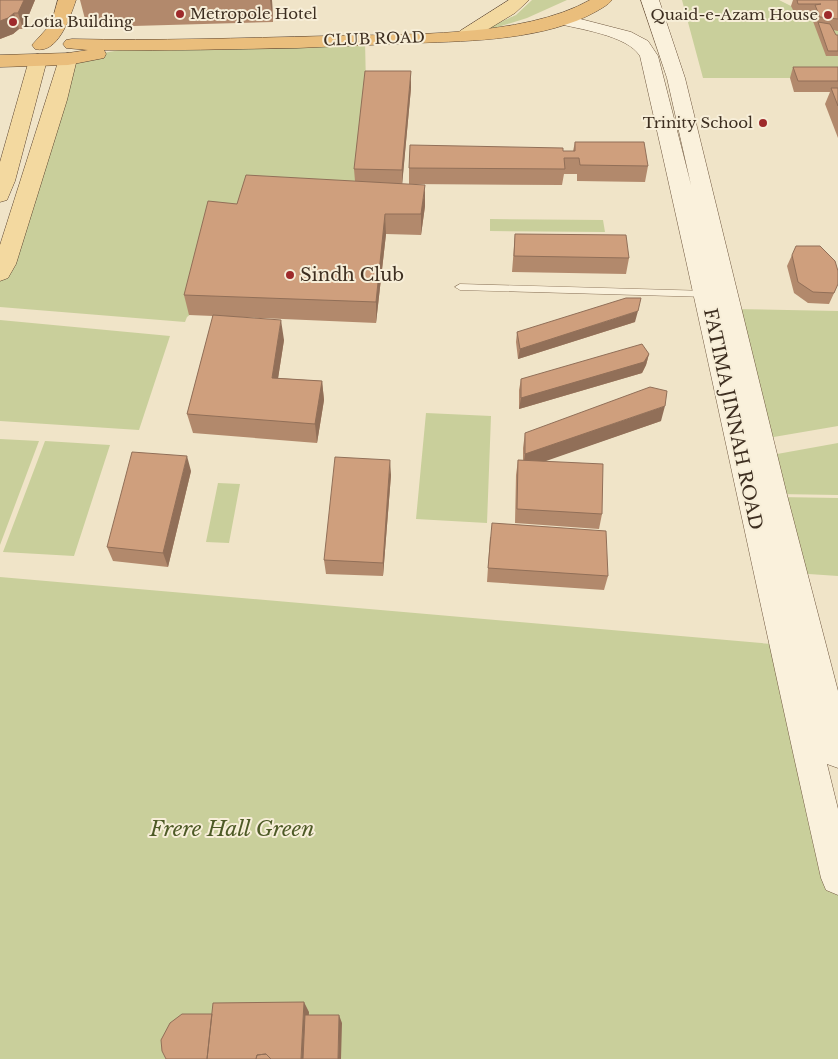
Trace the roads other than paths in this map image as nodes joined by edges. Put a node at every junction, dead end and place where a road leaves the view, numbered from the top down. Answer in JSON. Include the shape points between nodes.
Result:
{"nodes":[{"id":1,"x":67,"y":0,"type":"edge"},
{"id":2,"x":520,"y":0,"type":"edge"},
{"id":3,"x":603,"y":0,"type":"edge"},
{"id":4,"x":651,"y":4,"type":"edge"},
{"id":5,"x":561,"y":19,"type":"junction"},
{"id":6,"x":59,"y":25,"type":"junction"},
{"id":7,"x":466,"y":35,"type":"junction"},
{"id":8,"x":0,"y":46,"type":"edge"},
{"id":9,"x":70,"y":51,"type":"junction"},
{"id":10,"x":40,"y":53,"type":"junction"},
{"id":11,"x":0,"y":60,"type":"edge"},
{"id":12,"x":34,"y":172,"type":"junction"},
{"id":13,"x":7,"y":173,"type":"junction"},
{"id":14,"x":0,"y":195,"type":"edge"},
{"id":15,"x":0,"y":273,"type":"edge"},
{"id":16,"x":460,"y":288,"type":"dead end"},
{"id":17,"x":717,"y":294,"type":"junction"},
{"id":18,"x":838,"y":753,"type":"edge"},
{"id":19,"x":838,"y":878,"type":"edge"}],
"edges":[{"from":1,"to":6,"type":"highway"},
{"from":2,"to":7,"type":"main road"},
{"from":3,"to":5,"type":"highway","name":"CLUB ROAD"},
{"from":4,"to":17,"type":"main road","name":"FATIMA JINNAH ROAD","via":[[676,78]]},
{"from":5,"to":7,"type":"highway","name":"CLUB ROAD","via":[[515,30]]},
{"from":5,"to":17,"type":"main road","name":"FATIMA JINNAH ROAD","via":[[625,36],[642,45],[649,56]]},
{"from":6,"to":9,"type":"highway"},
{"from":6,"to":10,"type":"highway"},
{"from":7,"to":9,"type":"highway","name":"CLUB ROAD"},
{"from":8,"to":10,"type":"highway"},
{"from":9,"to":10,"type":"highway","name":"CLUB ROAD"},
{"from":9,"to":12,"type":"main road"},
{"from":10,"to":11,"type":"highway"},
{"from":10,"to":13,"type":"main road"},
{"from":12,"to":13,"type":"main road"},
{"from":12,"to":15,"type":"main road"},
{"from":13,"to":14,"type":"main road"},
{"from":16,"to":17,"type":"lane"},
{"from":17,"to":18,"type":"main road","name":"FATIMA JINNAH ROAD","via":[[774,495]]},
{"from":17,"to":19,"type":"main road","name":"FATIMA JINNAH ROAD","via":[[783,645]]}]}
